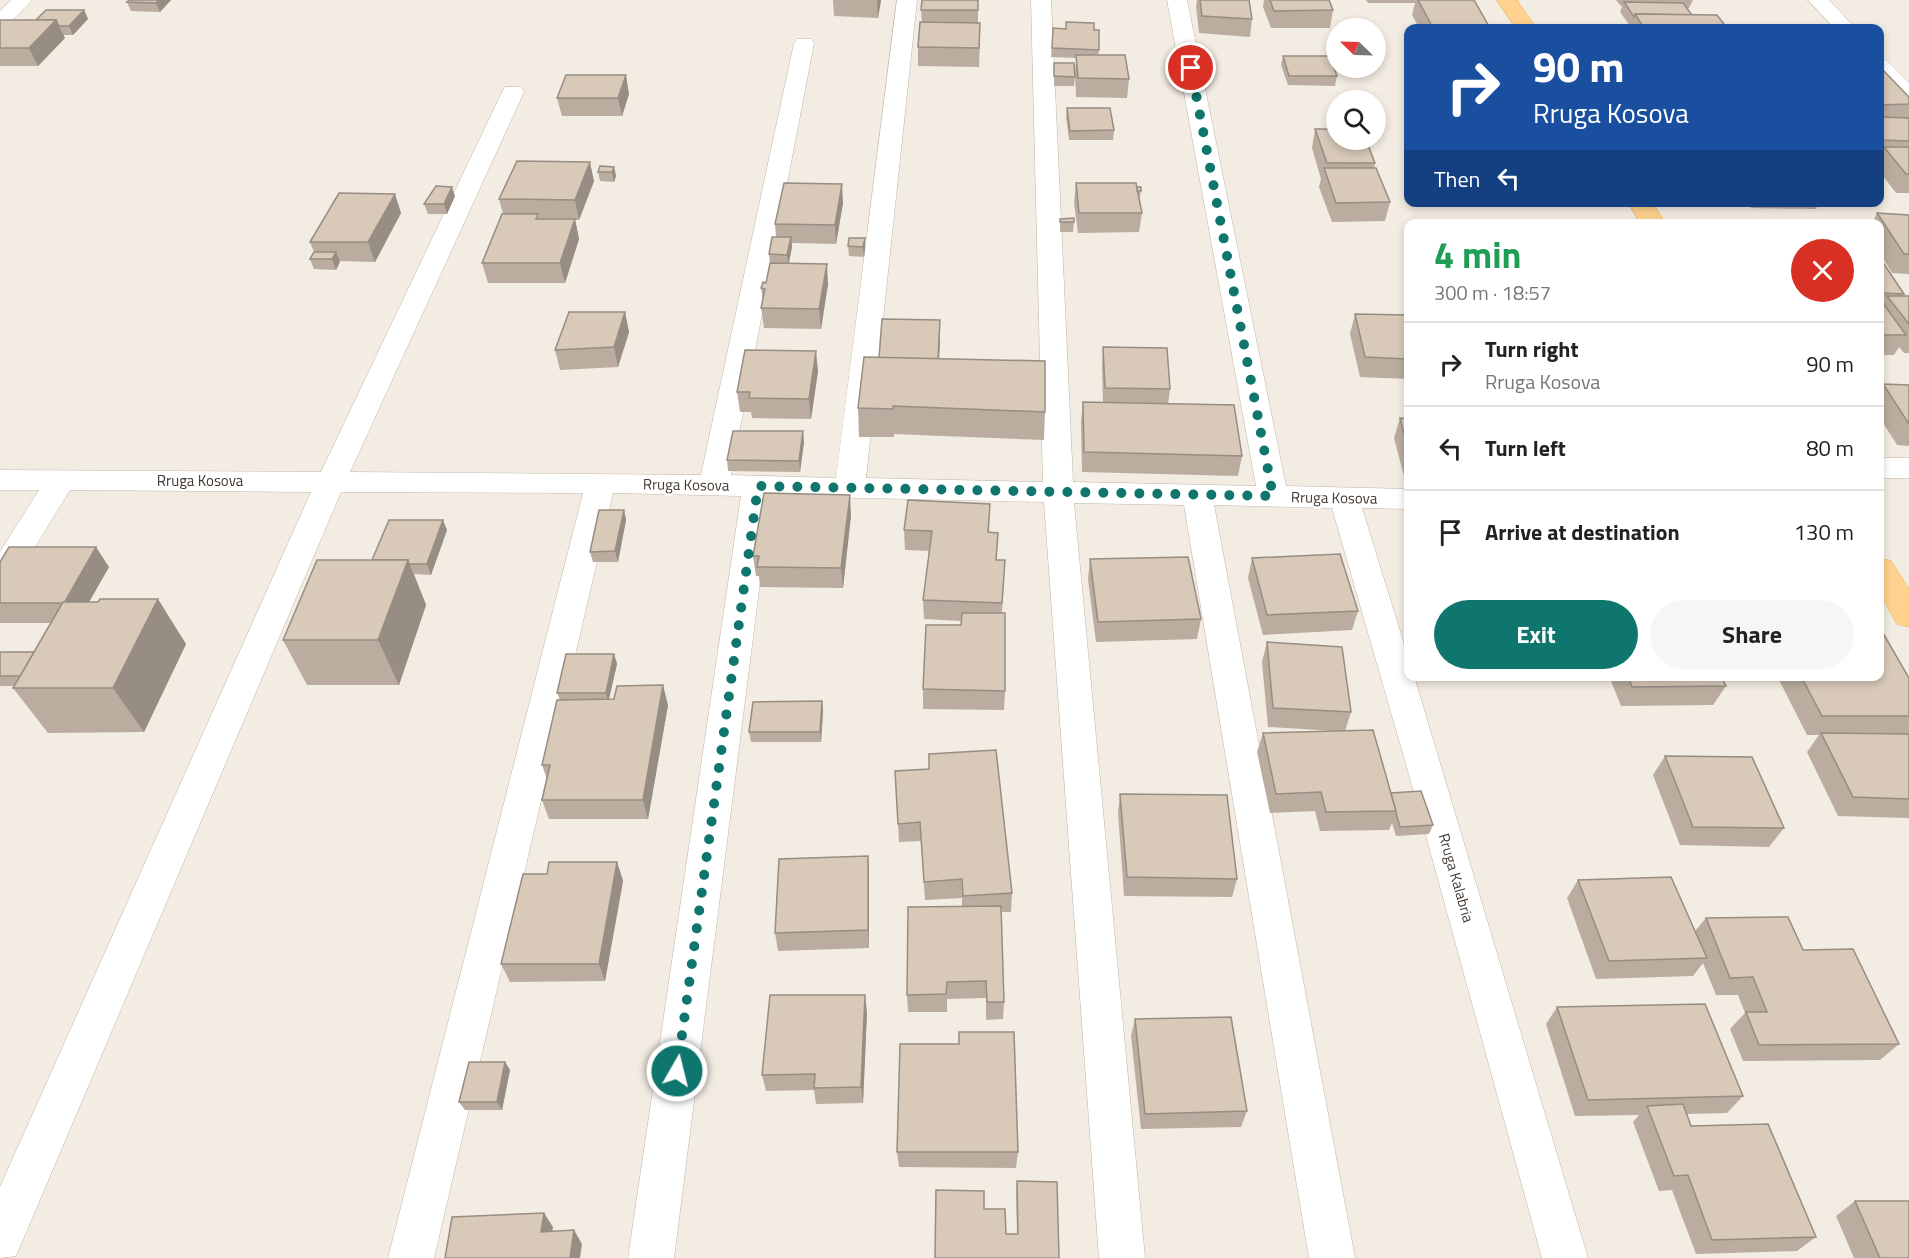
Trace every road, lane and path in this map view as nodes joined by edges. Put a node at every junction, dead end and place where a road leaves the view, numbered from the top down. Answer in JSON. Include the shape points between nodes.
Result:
{"nodes":[{"id":1,"x":22,"y":0,"type":"edge"},
{"id":2,"x":907,"y":0,"type":"edge"},
{"id":3,"x":1041,"y":0,"type":"edge"},
{"id":4,"x":1178,"y":0,"type":"edge"},
{"id":5,"x":1507,"y":0,"type":"edge"},
{"id":6,"x":1818,"y":0,"type":"edge"},
{"id":7,"x":0,"y":22,"type":"edge"},
{"id":8,"x":1523,"y":24,"type":"edge"},
{"id":9,"x":1841,"y":24,"type":"edge"},
{"id":10,"x":804,"y":43,"type":"dead end"},
{"id":11,"x":1884,"y":69,"type":"edge"},
{"id":12,"x":513,"y":92,"type":"dead end"},
{"id":13,"x":1909,"y":96,"type":"edge"},
{"id":14,"x":1884,"y":468,"type":"edge"},
{"id":15,"x":1909,"y":468,"type":"edge"},
{"id":16,"x":0,"y":480,"type":"edge"},
{"id":17,"x":61,"y":480,"type":"junction"},
{"id":18,"x":331,"y":482,"type":"junction"},
{"id":19,"x":600,"y":483,"type":"junction"},
{"id":20,"x":714,"y":486,"type":"junction"},
{"id":21,"x":758,"y":486,"type":"junction"},
{"id":22,"x":850,"y":487,"type":"junction"},
{"id":23,"x":1058,"y":490,"type":"junction"},
{"id":24,"x":1197,"y":494,"type":"junction"},
{"id":25,"x":1273,"y":496,"type":"junction"},
{"id":26,"x":1344,"y":498,"type":"junction"},
{"id":27,"x":1404,"y":499,"type":"edge"},
{"id":28,"x":1884,"y":575,"type":"edge"},
{"id":29,"x":0,"y":579,"type":"edge"},
{"id":30,"x":1909,"y":615,"type":"edge"},
{"id":31,"x":0,"y":1240,"type":"edge"},
{"id":32,"x":411,"y":1258,"type":"edge"},
{"id":33,"x":651,"y":1258,"type":"edge"},
{"id":34,"x":1122,"y":1258,"type":"edge"},
{"id":35,"x":1332,"y":1258,"type":"edge"},
{"id":36,"x":1565,"y":1258,"type":"edge"}],
"edges":[{"from":1,"to":7,"type":"street"},
{"from":2,"to":22,"type":"street"},
{"from":3,"to":23,"type":"street"},
{"from":4,"to":25,"type":"street"},
{"from":5,"to":8,"type":"main road"},
{"from":6,"to":9,"type":"street"},
{"from":10,"to":20,"type":"street"},
{"from":11,"to":13,"type":"street"},
{"from":12,"to":18,"type":"street"},
{"from":14,"to":15,"type":"street"},
{"from":16,"to":17,"type":"street","name":"Rruga Kosova"},
{"from":17,"to":18,"type":"street","name":"Rruga Kosova"},
{"from":17,"to":29,"type":"street"},
{"from":18,"to":19,"type":"street","name":"Rruga Kosova"},
{"from":18,"to":31,"type":"street"},
{"from":19,"to":20,"type":"street","name":"Rruga Kosova"},
{"from":19,"to":32,"type":"street"},
{"from":20,"to":21,"type":"street","name":"Rruga Kosova"},
{"from":21,"to":22,"type":"street","name":"Rruga Kosova"},
{"from":21,"to":33,"type":"street"},
{"from":22,"to":23,"type":"street","name":"Rruga Kosova"},
{"from":23,"to":24,"type":"street","name":"Rruga Kosova"},
{"from":23,"to":34,"type":"street"},
{"from":24,"to":25,"type":"street","name":"Rruga Kosova"},
{"from":24,"to":35,"type":"street"},
{"from":25,"to":26,"type":"street","name":"Rruga Kosova"},
{"from":26,"to":27,"type":"street","name":"Rruga Kosova"},
{"from":26,"to":36,"type":"street","name":"Rruga Kalabria"},
{"from":28,"to":30,"type":"main road"}]}
